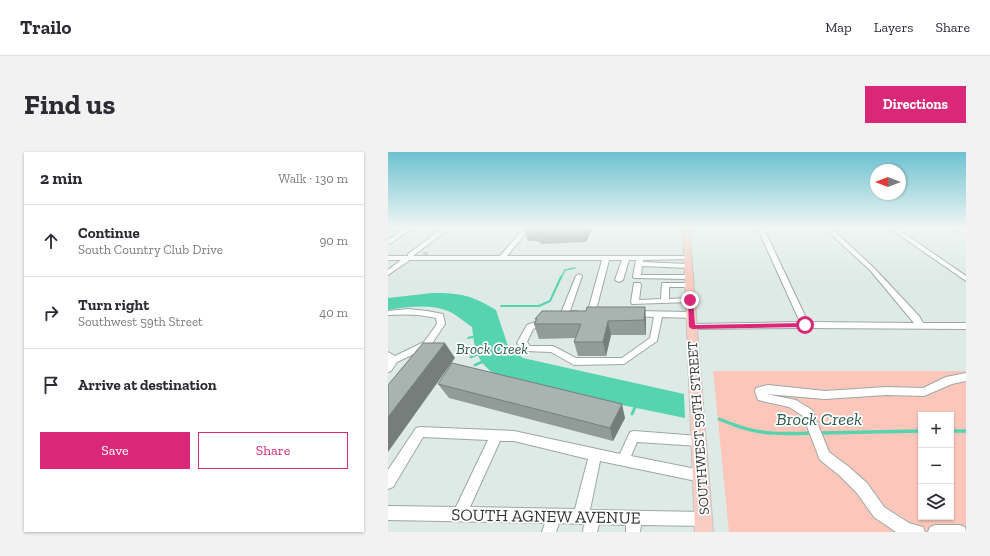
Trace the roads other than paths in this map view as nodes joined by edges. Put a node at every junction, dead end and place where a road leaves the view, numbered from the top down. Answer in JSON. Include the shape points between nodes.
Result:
{"nodes":[{"id":1,"x":425,"y":245,"type":"tunnel mouth"},
{"id":2,"x":513,"y":245,"type":"edge"},
{"id":3,"x":687,"y":245,"type":"edge"},
{"id":4,"x":768,"y":245,"type":"edge"},
{"id":5,"x":845,"y":245,"type":"edge"},
{"id":6,"x":917,"y":245,"type":"edge"},
{"id":7,"x":388,"y":254,"type":"edge"},
{"id":8,"x":407,"y":257,"type":"junction"},
{"id":9,"x":388,"y":258,"type":"edge"},
{"id":10,"x":451,"y":258,"type":"junction"},
{"id":11,"x":502,"y":258,"type":"junction"},
{"id":12,"x":606,"y":258,"type":"junction"},
{"id":13,"x":626,"y":258,"type":"junction"},
{"id":14,"x":639,"y":261,"type":"junction"},
{"id":15,"x":688,"y":262,"type":"junction"},
{"id":16,"x":388,"y":273,"type":"edge"},
{"id":17,"x":579,"y":276,"type":"dead end"},
{"id":18,"x":966,"y":279,"type":"edge"},
{"id":19,"x":619,"y":280,"type":"dead end"},
{"id":20,"x":689,"y":281,"type":"junction"},
{"id":21,"x":637,"y":285,"type":"dead end"},
{"id":22,"x":690,"y":300,"type":"junction"},
{"id":23,"x":665,"y":301,"type":"junction"},
{"id":24,"x":388,"y":313,"type":"edge"},
{"id":25,"x":565,"y":313,"type":"junction"},
{"id":26,"x":628,"y":314,"type":"edge"},
{"id":27,"x":658,"y":315,"type":"junction"},
{"id":28,"x":692,"y":321,"type":"junction"},
{"id":29,"x":805,"y":325,"type":"junction"},
{"id":30,"x":920,"y":326,"type":"junction"},
{"id":31,"x":966,"y":326,"type":"edge"},
{"id":32,"x":430,"y":342,"type":"junction"},
{"id":33,"x":416,"y":359,"type":"edge"},
{"id":34,"x":390,"y":361,"type":"edge"},
{"id":35,"x":966,"y":377,"type":"edge"},
{"id":36,"x":497,"y":435,"type":"junction"},
{"id":37,"x":699,"y":441,"type":"junction"},
{"id":38,"x":595,"y":455,"type":"junction"},
{"id":39,"x":623,"y":460,"type":"junction"},
{"id":40,"x":701,"y":476,"type":"junction"},
{"id":41,"x":388,"y":482,"type":"edge"},
{"id":42,"x":388,"y":513,"type":"edge"},
{"id":43,"x":460,"y":514,"type":"junction"},
{"id":44,"x":554,"y":516,"type":"junction"},
{"id":45,"x":587,"y":517,"type":"junction"},
{"id":46,"x":634,"y":525,"type":"edge"},
{"id":47,"x":704,"y":525,"type":"edge"},
{"id":48,"x":550,"y":532,"type":"edge"},
{"id":49,"x":590,"y":532,"type":"edge"},
{"id":50,"x":918,"y":532,"type":"edge"},
{"id":51,"x":935,"y":532,"type":"edge"},
{"id":52,"x":960,"y":532,"type":"edge"}],
"edges":[{"from":1,"to":8,"type":"street"},
{"from":2,"to":11,"type":"street"},
{"from":3,"to":15,"type":"main road","name":"SOUTHWEST 59TH STREET"},
{"from":4,"to":29,"type":"street"},
{"from":5,"to":30,"type":"street","via":[[880,277]]},
{"from":6,"to":18,"type":"street"},
{"from":7,"to":8,"type":"street"},
{"from":8,"to":9,"type":"street"},
{"from":8,"to":10,"type":"street"},
{"from":8,"to":10,"type":"street","via":[[455,254]]},
{"from":8,"to":16,"type":"street"},
{"from":10,"to":11,"type":"street"},
{"from":11,"to":12,"type":"street"},
{"from":12,"to":13,"type":"street"},
{"from":12,"to":25,"type":"street","via":[[594,314]]},
{"from":13,"to":14,"type":"street"},
{"from":13,"to":19,"type":"street"},
{"from":14,"to":15,"type":"street"},
{"from":14,"to":20,"type":"street","via":[[637,277]]},
{"from":15,"to":20,"type":"main road","name":"SOUTHWEST 59TH STREET"},
{"from":17,"to":25,"type":"street"},
{"from":20,"to":22,"type":"main road","name":"SOUTHWEST 59TH STREET"},
{"from":20,"to":23,"type":"street","via":[[665,285]]},
{"from":21,"to":23,"type":"street","via":[[635,302]]},
{"from":22,"to":23,"type":"street"},
{"from":22,"to":28,"type":"main road","name":"SOUTHWEST 59TH STREET"},
{"from":24,"to":32,"type":"street","via":[[422,312],[440,316],[442,324]]},
{"from":25,"to":27,"type":"street","via":[[530,327],[522,343],[528,349],[553,349],[574,362],[624,361],[654,339]]},
{"from":26,"to":27,"type":"street"},
{"from":27,"to":28,"type":"street"},
{"from":28,"to":29,"type":"street"},
{"from":28,"to":37,"type":"main road","name":"SOUTHWEST 59TH STREET"},
{"from":29,"to":30,"type":"street"},
{"from":30,"to":31,"type":"street"},
{"from":32,"to":33,"type":"street"},
{"from":32,"to":34,"type":"street"},
{"from":35,"to":50,"type":"street","via":[[950,380],[924,392],[886,391],[792,398],[808,413],[824,456],[862,488],[879,512],[906,530]]},
{"from":36,"to":38,"type":"street","via":[[514,436]]},
{"from":36,"to":41,"type":"street","via":[[420,432]]},
{"from":36,"to":43,"type":"street"},
{"from":37,"to":39,"type":"street","via":[[634,436]]},
{"from":37,"to":40,"type":"main road","name":"SOUTHWEST 59TH STREET"},
{"from":38,"to":39,"type":"street"},
{"from":38,"to":45,"type":"street"},
{"from":39,"to":40,"type":"street"},
{"from":40,"to":47,"type":"main road","name":"SOUTHWEST 59TH STREET"},
{"from":42,"to":43,"type":"street","name":"SOUTH AGNEW AVENUE"},
{"from":43,"to":44,"type":"street","name":"SOUTH AGNEW AVENUE"},
{"from":44,"to":45,"type":"street","name":"SOUTH AGNEW AVENUE"},
{"from":44,"to":48,"type":"street"},
{"from":45,"to":46,"type":"street","name":"SOUTH AGNEW AVENUE"},
{"from":45,"to":49,"type":"street"},
{"from":46,"to":47,"type":"street","name":"SOUTH AGNEW AVENUE"},
{"from":51,"to":52,"type":"street"}]}
